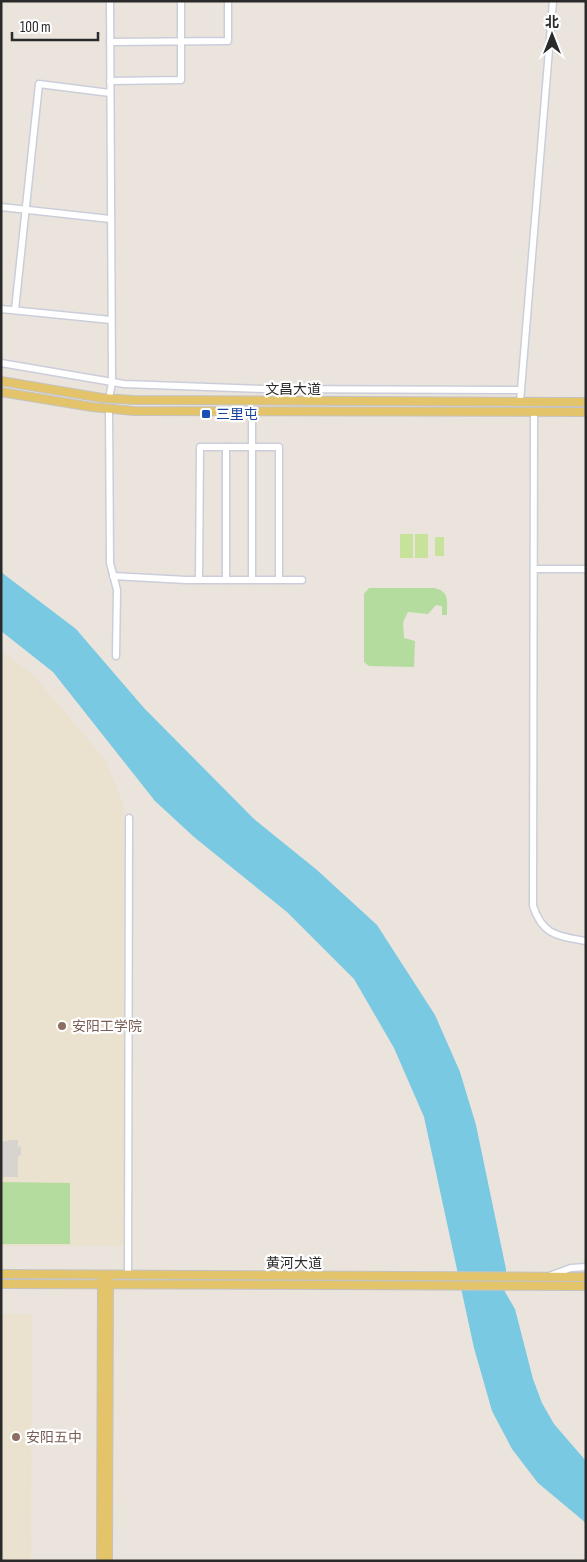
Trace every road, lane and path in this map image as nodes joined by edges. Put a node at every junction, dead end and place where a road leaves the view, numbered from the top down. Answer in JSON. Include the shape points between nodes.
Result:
{"nodes":[{"id":1,"x":110,"y":1,"type":"edge"},
{"id":2,"x":181,"y":1,"type":"edge"},
{"id":3,"x":228,"y":1,"type":"edge"},
{"id":4,"x":553,"y":1,"type":"edge"},
{"id":5,"x":110,"y":42,"type":"junction"},
{"id":6,"x":181,"y":42,"type":"junction"},
{"id":7,"x":110,"y":81,"type":"junction"},
{"id":8,"x":110,"y":93,"type":"junction"},
{"id":9,"x":1,"y":207,"type":"edge"},
{"id":10,"x":25,"y":210,"type":"junction"},
{"id":11,"x":110,"y":219,"type":"junction"},
{"id":12,"x":1,"y":309,"type":"edge"},
{"id":13,"x":15,"y":310,"type":"junction"},
{"id":14,"x":111,"y":320,"type":"junction"},
{"id":15,"x":1,"y":364,"type":"edge"},
{"id":16,"x":1,"y":381,"type":"edge"},
{"id":17,"x":112,"y":382,"type":"junction"},
{"id":18,"x":521,"y":390,"type":"junction"},
{"id":19,"x":1,"y":392,"type":"edge"},
{"id":20,"x":109,"y":399,"type":"junction"},
{"id":21,"x":520,"y":402,"type":"junction"},
{"id":22,"x":586,"y":402,"type":"edge"},
{"id":23,"x":109,"y":409,"type":"junction"},
{"id":24,"x":252,"y":412,"type":"junction"},
{"id":25,"x":534,"y":412,"type":"junction"},
{"id":26,"x":586,"y":412,"type":"edge"},
{"id":27,"x":226,"y":447,"type":"junction"},
{"id":28,"x":252,"y":447,"type":"junction"},
{"id":29,"x":534,"y":569,"type":"junction"},
{"id":30,"x":586,"y":569,"type":"edge"},
{"id":31,"x":113,"y":576,"type":"junction"},
{"id":32,"x":199,"y":580,"type":"junction"},
{"id":33,"x":226,"y":580,"type":"junction"},
{"id":34,"x":252,"y":580,"type":"junction"},
{"id":35,"x":279,"y":580,"type":"junction"},
{"id":36,"x":302,"y":580,"type":"dead end"},
{"id":37,"x":116,"y":656,"type":"dead end"},
{"id":38,"x":129,"y":818,"type":"dead end"},
{"id":39,"x":586,"y":936,"type":"edge"},
{"id":40,"x":574,"y":939,"type":"junction"},
{"id":41,"x":586,"y":941,"type":"edge"},
{"id":42,"x":586,"y":1267,"type":"edge"},
{"id":43,"x":1,"y":1274,"type":"edge"},
{"id":44,"x":106,"y":1275,"type":"junction"},
{"id":45,"x":128,"y":1275,"type":"junction"},
{"id":46,"x":548,"y":1276,"type":"junction"},
{"id":47,"x":586,"y":1276,"type":"edge"},
{"id":48,"x":1,"y":1284,"type":"edge"},
{"id":49,"x":106,"y":1284,"type":"junction"},
{"id":50,"x":586,"y":1286,"type":"edge"},
{"id":51,"x":101,"y":1561,"type":"edge"},
{"id":52,"x":108,"y":1561,"type":"edge"}],
"edges":[{"from":1,"to":5,"type":"street"},
{"from":2,"to":6,"type":"street"},
{"from":3,"to":6,"type":"street","via":[[228,41]]},
{"from":4,"to":18,"type":"street"},
{"from":5,"to":6,"type":"street"},
{"from":5,"to":7,"type":"street"},
{"from":6,"to":7,"type":"street","via":[[181,80]]},
{"from":7,"to":8,"type":"street"},
{"from":8,"to":10,"type":"street","via":[[39,84]]},
{"from":8,"to":11,"type":"street"},
{"from":9,"to":10,"type":"street"},
{"from":10,"to":11,"type":"street"},
{"from":10,"to":13,"type":"street"},
{"from":11,"to":14,"type":"street"},
{"from":12,"to":13,"type":"street"},
{"from":13,"to":14,"type":"street"},
{"from":14,"to":17,"type":"street"},
{"from":15,"to":17,"type":"street"},
{"from":16,"to":20,"type":"main road","name":"文昌大道"},
{"from":17,"to":18,"type":"street","via":[[264,390]]},
{"from":17,"to":20,"type":"street"},
{"from":18,"to":21,"type":"street"},
{"from":19,"to":23,"type":"main road","name":"文昌大道"},
{"from":20,"to":21,"type":"main road","name":"文昌大道"},
{"from":21,"to":22,"type":"main road","name":"文昌大道"},
{"from":23,"to":24,"type":"main road","name":"文昌大道"},
{"from":23,"to":31,"type":"street","via":[[110,563]]},
{"from":24,"to":25,"type":"main road","name":"文昌大道"},
{"from":24,"to":28,"type":"street"},
{"from":25,"to":26,"type":"main road","name":"文昌大道"},
{"from":25,"to":29,"type":"street"},
{"from":27,"to":28,"type":"street"},
{"from":27,"to":32,"type":"street","via":[[200,447]]},
{"from":27,"to":33,"type":"street"},
{"from":28,"to":34,"type":"street"},
{"from":28,"to":35,"type":"street","via":[[279,447]]},
{"from":29,"to":30,"type":"street"},
{"from":29,"to":40,"type":"street","via":[[533,906],[547,930],[562,938]]},
{"from":31,"to":32,"type":"street"},
{"from":31,"to":37,"type":"street","via":[[117,590]]},
{"from":32,"to":33,"type":"street"},
{"from":33,"to":34,"type":"street"},
{"from":34,"to":35,"type":"street"},
{"from":35,"to":36,"type":"street"},
{"from":38,"to":45,"type":"street"},
{"from":39,"to":40,"type":"street"},
{"from":40,"to":41,"type":"street"},
{"from":42,"to":46,"type":"street","via":[[570,1268]]},
{"from":43,"to":44,"type":"main road","name":"黄河大道"},
{"from":44,"to":45,"type":"main road","name":"黄河大道"},
{"from":44,"to":49,"type":"main road"},
{"from":45,"to":46,"type":"main road","name":"黄河大道"},
{"from":46,"to":47,"type":"main road","name":"黄河大道"},
{"from":48,"to":49,"type":"main road","name":"黄河大道"},
{"from":49,"to":50,"type":"main road","name":"黄河大道"},
{"from":49,"to":51,"type":"main road"},
{"from":49,"to":52,"type":"main road"}]}
